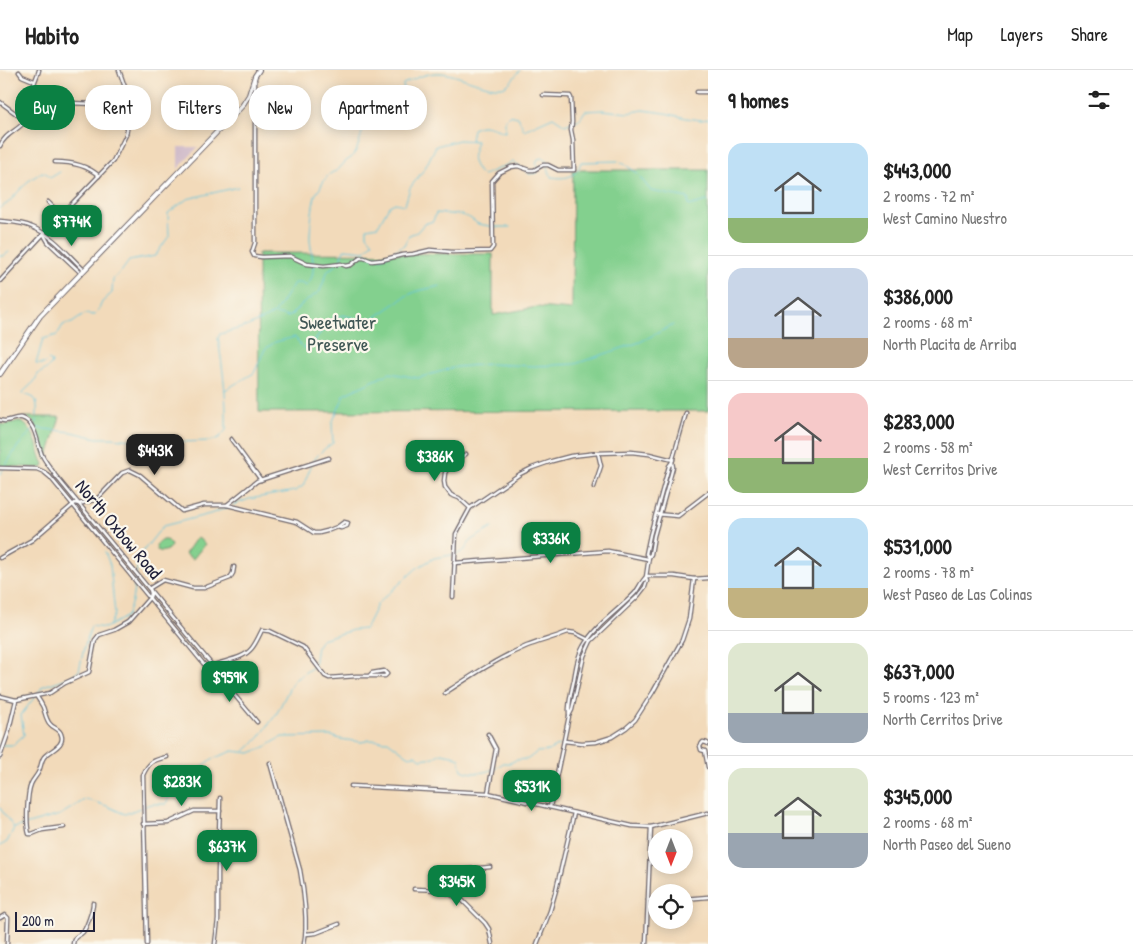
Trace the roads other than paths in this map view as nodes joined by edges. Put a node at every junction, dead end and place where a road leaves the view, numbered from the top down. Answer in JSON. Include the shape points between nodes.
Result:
{"nodes":[{"id":1,"x":39,"y":70,"type":"edge"},
{"id":2,"x":119,"y":70,"type":"edge"},
{"id":3,"x":254,"y":70,"type":"edge"},
{"id":4,"x":259,"y":70,"type":"edge"},
{"id":5,"x":19,"y":72,"type":"dead end"},
{"id":6,"x":254,"y":76,"type":"junction"},
{"id":7,"x":34,"y":81,"type":"junction"},
{"id":8,"x":34,"y":85,"type":"edge"},
{"id":9,"x":124,"y":85,"type":"edge"},
{"id":10,"x":697,"y":92,"type":"dead end"},
{"id":11,"x":708,"y":92,"type":"edge"},
{"id":12,"x":543,"y":95,"type":"dead end"},
{"id":13,"x":0,"y":102,"type":"edge"},
{"id":14,"x":15,"y":113,"type":"edge"},
{"id":15,"x":16,"y":130,"type":"edge"},
{"id":16,"x":127,"y":130,"type":"edge"},
{"id":17,"x":0,"y":143,"type":"edge"},
{"id":18,"x":56,"y":162,"type":"dead end"},
{"id":19,"x":99,"y":176,"type":"junction"},
{"id":20,"x":48,"y":202,"type":"dead end"},
{"id":21,"x":61,"y":215,"type":"junction"},
{"id":22,"x":0,"y":221,"type":"edge"},
{"id":23,"x":43,"y":234,"type":"junction"},
{"id":24,"x":83,"y":271,"type":"junction"},
{"id":25,"x":0,"y":281,"type":"edge"},
{"id":26,"x":0,"y":374,"type":"edge"},
{"id":27,"x":686,"y":413,"type":"dead end"},
{"id":28,"x":0,"y":420,"type":"edge"},
{"id":29,"x":231,"y":439,"type":"dead end"},
{"id":30,"x":598,"y":453,"type":"junction"},
{"id":31,"x":466,"y":454,"type":"dead end"},
{"id":32,"x":329,"y":458,"type":"dead end"},
{"id":33,"x":672,"y":461,"type":"junction"},
{"id":34,"x":0,"y":468,"type":"edge"},
{"id":35,"x":261,"y":480,"type":"junction"},
{"id":36,"x":594,"y":488,"type":"dead end"},
{"id":37,"x":708,"y":493,"type":"edge"},
{"id":38,"x":80,"y":504,"type":"junction"},
{"id":39,"x":227,"y":504,"type":"junction"},
{"id":40,"x":73,"y":505,"type":"junction"},
{"id":41,"x":470,"y":508,"type":"junction"},
{"id":42,"x":656,"y":514,"type":"junction"},
{"id":43,"x":660,"y":515,"type":"junction"},
{"id":44,"x":337,"y":528,"type":"dead end"},
{"id":45,"x":0,"y":558,"type":"edge"},
{"id":46,"x":648,"y":558,"type":"junction"},
{"id":47,"x":454,"y":563,"type":"junction"},
{"id":48,"x":234,"y":567,"type":"dead end"},
{"id":49,"x":646,"y":576,"type":"junction"},
{"id":50,"x":708,"y":578,"type":"edge"},
{"id":51,"x":694,"y":579,"type":"junction"},
{"id":52,"x":150,"y":588,"type":"junction"},
{"id":53,"x":150,"y":597,"type":"junction"},
{"id":54,"x":453,"y":597,"type":"dead end"},
{"id":55,"x":590,"y":640,"type":"junction"},
{"id":56,"x":212,"y":665,"type":"junction"},
{"id":57,"x":207,"y":668,"type":"junction"},
{"id":58,"x":216,"y":673,"type":"junction"},
{"id":59,"x":370,"y":675,"type":"junction"},
{"id":60,"x":445,"y":693,"type":"dead end"},
{"id":61,"x":0,"y":696,"type":"edge"},
{"id":62,"x":37,"y":697,"type":"junction"},
{"id":63,"x":16,"y":700,"type":"junction"},
{"id":64,"x":257,"y":722,"type":"dead end"},
{"id":65,"x":488,"y":734,"type":"dead end"},
{"id":66,"x":563,"y":740,"type":"junction"},
{"id":67,"x":708,"y":744,"type":"edge"},
{"id":68,"x":707,"y":750,"type":"edge"},
{"id":69,"x":0,"y":757,"type":"edge"},
{"id":70,"x":167,"y":757,"type":"dead end"},
{"id":71,"x":270,"y":763,"type":"dead end"},
{"id":72,"x":708,"y":767,"type":"edge"},
{"id":73,"x":352,"y":786,"type":"dead end"},
{"id":74,"x":488,"y":792,"type":"junction"},
{"id":75,"x":220,"y":798,"type":"dead end"},
{"id":76,"x":550,"y":807,"type":"junction"},
{"id":77,"x":220,"y":811,"type":"junction"},
{"id":78,"x":574,"y":813,"type":"junction"},
{"id":79,"x":708,"y":813,"type":"edge"},
{"id":80,"x":143,"y":824,"type":"junction"},
{"id":81,"x":64,"y":827,"type":"dead end"},
{"id":82,"x":651,"y":827,"type":"junction"},
{"id":83,"x":490,"y":866,"type":"dead end"},
{"id":84,"x":649,"y":884,"type":"edge"},
{"id":85,"x":414,"y":889,"type":"dead end"},
{"id":86,"x":441,"y":890,"type":"junction"},
{"id":87,"x":708,"y":897,"type":"edge"},
{"id":88,"x":693,"y":898,"type":"edge"},
{"id":89,"x":648,"y":900,"type":"edge"},
{"id":90,"x":92,"y":903,"type":"dead end"},
{"id":91,"x":0,"y":918,"type":"edge"},
{"id":92,"x":339,"y":924,"type":"dead end"},
{"id":93,"x":306,"y":934,"type":"junction"},
{"id":94,"x":7,"y":944,"type":"edge"},
{"id":95,"x":73,"y":944,"type":"edge"},
{"id":96,"x":147,"y":944,"type":"edge"},
{"id":97,"x":215,"y":944,"type":"edge"},
{"id":98,"x":304,"y":944,"type":"edge"},
{"id":99,"x":492,"y":944,"type":"edge"},
{"id":100,"x":537,"y":944,"type":"edge"},
{"id":101,"x":646,"y":944,"type":"edge"}],
"edges":[{"from":1,"to":7,"type":"street"},
{"from":2,"to":9,"type":"street"},
{"from":3,"to":6,"type":"street"},
{"from":4,"to":6,"type":"street"},
{"from":5,"to":7,"type":"street"},
{"from":6,"to":12,"type":"street","via":[[252,252],[254,256],[290,256],[307,264],[324,266],[346,266],[360,258],[382,260],[430,250],[490,251],[493,247],[492,181],[498,173],[518,166],[529,170],[548,165],[558,170],[574,170],[570,96]]},
{"from":6,"to":24,"type":"street","via":[[249,95],[235,114]]},
{"from":7,"to":8,"type":"street"},
{"from":10,"to":11,"type":"street"},
{"from":13,"to":14,"type":"street"},
{"from":15,"to":17,"type":"street"},
{"from":16,"to":19,"type":"street","via":[[113,160]]},
{"from":18,"to":19,"type":"street","via":[[71,162],[93,170]]},
{"from":19,"to":21,"type":"street"},
{"from":20,"to":21,"type":"street"},
{"from":21,"to":23,"type":"street"},
{"from":22,"to":23,"type":"street","via":[[32,227]]},
{"from":23,"to":24,"type":"street"},
{"from":23,"to":24,"type":"street","via":[[58,242]]},
{"from":23,"to":25,"type":"street"},
{"from":24,"to":26,"type":"street","via":[[40,316]]},
{"from":27,"to":33,"type":"street"},
{"from":28,"to":38,"type":"street","name":"North Oxbow Road","via":[[23,418],[29,422],[45,461]]},
{"from":29,"to":35,"type":"street"},
{"from":30,"to":33,"type":"street","via":[[631,452]]},
{"from":30,"to":36,"type":"street","via":[[601,466]]},
{"from":30,"to":41,"type":"street","via":[[571,456],[532,468]]},
{"from":31,"to":41,"type":"street","via":[[449,466],[444,473],[444,481],[451,495]]},
{"from":32,"to":35,"type":"street"},
{"from":33,"to":42,"type":"street"},
{"from":33,"to":43,"type":"street"},
{"from":34,"to":40,"type":"street","name":"North Oxbow Road","via":[[44,472]]},
{"from":35,"to":39,"type":"street"},
{"from":37,"to":43,"type":"street","via":[[678,516]]},
{"from":38,"to":39,"type":"street","via":[[97,499],[122,473],[130,470],[182,511],[204,505]]},
{"from":38,"to":40,"type":"street"},
{"from":38,"to":52,"type":"street","name":"North Oxbow Road"},
{"from":39,"to":44,"type":"street","via":[[297,522],[314,533]]},
{"from":40,"to":45,"type":"street","via":[[32,540]]},
{"from":40,"to":53,"type":"street","name":"North Oxbow Road"},
{"from":41,"to":47,"type":"street","via":[[456,534]]},
{"from":42,"to":43,"type":"street"},
{"from":42,"to":46,"type":"street","via":[[646,554]]},
{"from":43,"to":46,"type":"street"},
{"from":46,"to":47,"type":"street","via":[[608,551]]},
{"from":46,"to":49,"type":"street"},
{"from":47,"to":54,"type":"street"},
{"from":48,"to":52,"type":"street","via":[[230,578],[204,588],[163,580]]},
{"from":49,"to":51,"type":"street"},
{"from":49,"to":55,"type":"street","via":[[638,590]]},
{"from":50,"to":51,"type":"street"},
{"from":51,"to":66,"type":"street","via":[[689,619],[682,640],[635,720],[612,737],[596,742]]},
{"from":52,"to":53,"type":"street"},
{"from":52,"to":56,"type":"street","name":"North Oxbow Road"},
{"from":53,"to":57,"type":"street","name":"North Oxbow Road"},
{"from":53,"to":62,"type":"street","via":[[128,622],[99,635],[95,640],[89,672],[50,694]]},
{"from":55,"to":60,"type":"street","via":[[568,632],[528,646]]},
{"from":55,"to":66,"type":"street","via":[[579,657]]},
{"from":56,"to":57,"type":"street"},
{"from":56,"to":58,"type":"street","name":"North Oxbow Road"},
{"from":56,"to":59,"type":"street","via":[[239,657],[251,649],[262,630],[270,630],[303,647],[329,678]]},
{"from":57,"to":58,"type":"street","name":"North Oxbow Road"},
{"from":58,"to":64,"type":"street","name":"North Oxbow Road"},
{"from":59,"to":59,"type":"street","via":[[381,677],[387,674],[384,671]]},
{"from":61,"to":63,"type":"street"},
{"from":62,"to":63,"type":"street"},
{"from":62,"to":81,"type":"street","via":[[48,724],[62,734],[62,741],[44,758],[31,784],[27,828],[32,834]]},
{"from":63,"to":69,"type":"street"},
{"from":65,"to":74,"type":"street","via":[[496,749]]},
{"from":66,"to":76,"type":"street"},
{"from":67,"to":68,"type":"street","via":[[703,742],[700,746],[701,750]]},
{"from":68,"to":72,"type":"street"},
{"from":70,"to":80,"type":"street","via":[[148,764],[143,774]]},
{"from":71,"to":93,"type":"street","via":[[298,860]]},
{"from":73,"to":74,"type":"street"},
{"from":74,"to":76,"type":"street"},
{"from":75,"to":77,"type":"street"},
{"from":76,"to":78,"type":"street"},
{"from":77,"to":80,"type":"street","via":[[194,811],[168,823]]},
{"from":77,"to":97,"type":"street"},
{"from":78,"to":82,"type":"street"},
{"from":78,"to":100,"type":"street","via":[[550,911]]},
{"from":79,"to":82,"type":"street"},
{"from":80,"to":96,"type":"street"},
{"from":82,"to":84,"type":"street"},
{"from":83,"to":86,"type":"street","via":[[458,870],[450,874]]},
{"from":85,"to":86,"type":"street"},
{"from":86,"to":99,"type":"street","via":[[462,900],[485,923]]},
{"from":87,"to":88,"type":"street"},
{"from":89,"to":101,"type":"street"},
{"from":90,"to":95,"type":"street","via":[[85,927]]},
{"from":91,"to":94,"type":"street","via":[[5,915],[8,918]]},
{"from":92,"to":93,"type":"street"},
{"from":93,"to":98,"type":"street"}]}
